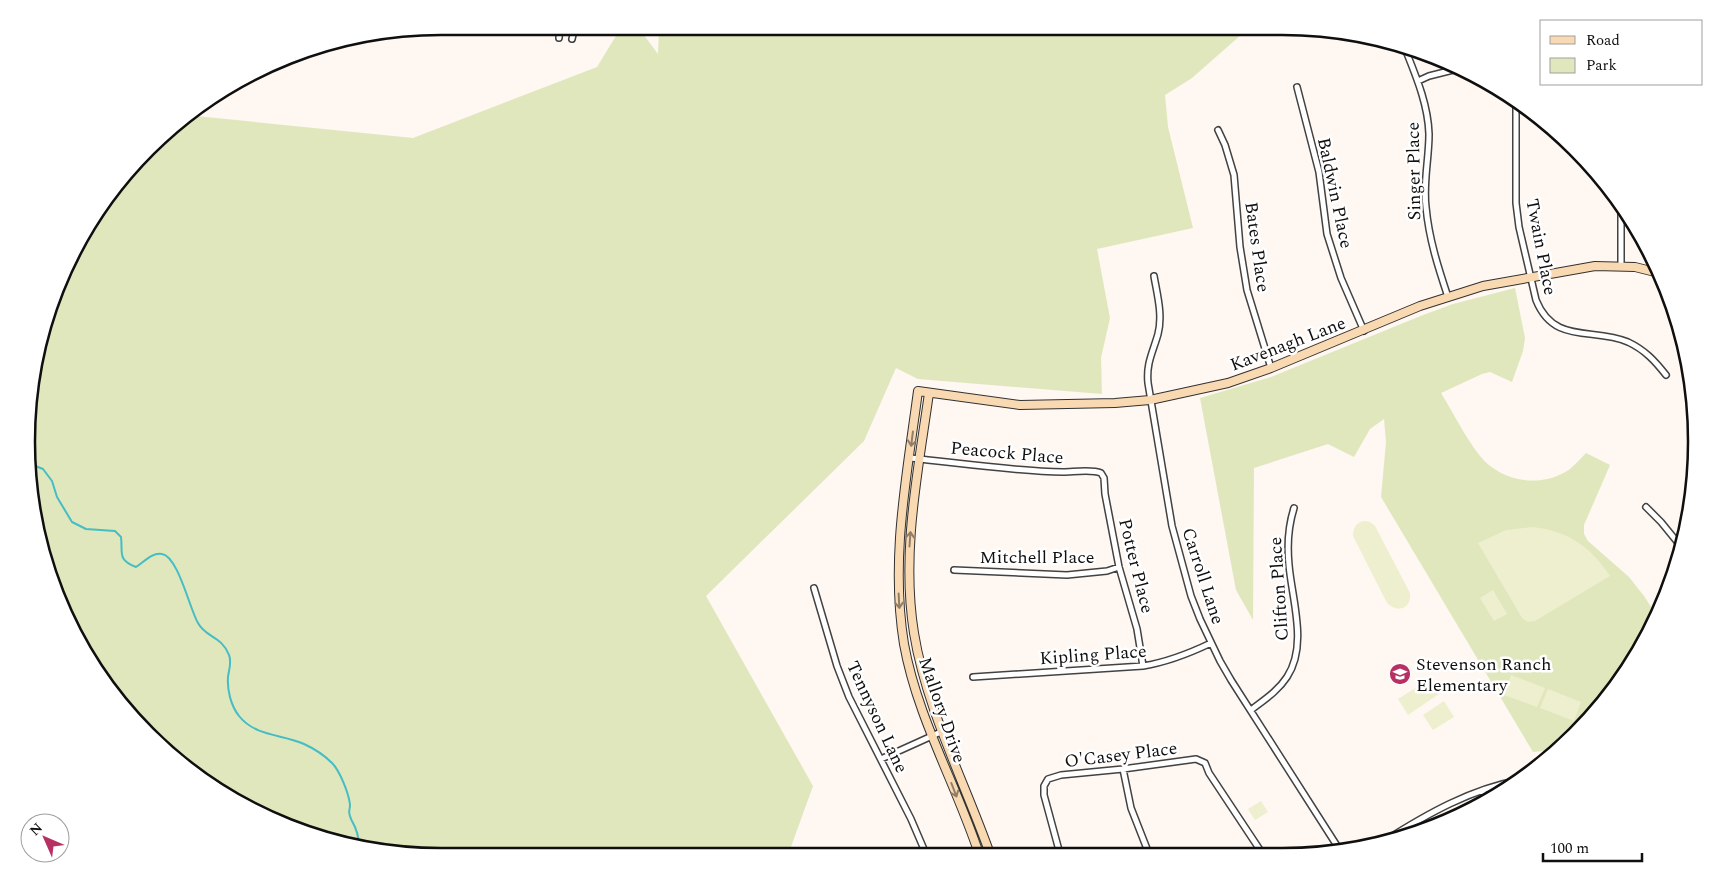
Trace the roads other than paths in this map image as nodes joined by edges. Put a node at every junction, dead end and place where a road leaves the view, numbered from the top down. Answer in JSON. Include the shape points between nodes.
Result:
{"nodes":[{"id":1,"x":559,"y":35,"type":"edge"},
{"id":2,"x":573,"y":35,"type":"edge"},
{"id":3,"x":559,"y":38,"type":"dead end"},
{"id":4,"x":572,"y":39,"type":"dead end"},
{"id":5,"x":1408,"y":56,"type":"edge"},
{"id":6,"x":1449,"y":71,"type":"edge"},
{"id":7,"x":1418,"y":81,"type":"junction"},
{"id":8,"x":1297,"y":87,"type":"dead end"},
{"id":9,"x":1516,"y":110,"type":"edge"},
{"id":10,"x":1218,"y":130,"type":"dead end"},
{"id":11,"x":1621,"y":219,"type":"edge"},
{"id":12,"x":1621,"y":266,"type":"junction"},
{"id":13,"x":1649,"y":270,"type":"edge"},
{"id":14,"x":1154,"y":276,"type":"dead end"},
{"id":15,"x":1531,"y":277,"type":"junction"},
{"id":16,"x":1448,"y":297,"type":"junction"},
{"id":17,"x":1364,"y":331,"type":"junction"},
{"id":18,"x":1272,"y":368,"type":"junction"},
{"id":19,"x":1666,"y":375,"type":"dead end"},
{"id":20,"x":918,"y":391,"type":"joint"},
{"id":21,"x":929,"y":393,"type":"junction"},
{"id":22,"x":1150,"y":400,"type":"junction"},
{"id":23,"x":910,"y":458,"type":"junction"},
{"id":24,"x":920,"y":459,"type":"junction"},
{"id":25,"x":1100,"y":473,"type":"joint"},
{"id":26,"x":1646,"y":507,"type":"dead end"},
{"id":27,"x":1294,"y":508,"type":"dead end"},
{"id":28,"x":1675,"y":541,"type":"edge"},
{"id":29,"x":1119,"y":567,"type":"junction"},
{"id":30,"x":954,"y":570,"type":"dead end"},
{"id":31,"x":814,"y":588,"type":"dead end"},
{"id":32,"x":1211,"y":643,"type":"junction"},
{"id":33,"x":1142,"y":666,"type":"junction"},
{"id":34,"x":973,"y":677,"type":"dead end"},
{"id":35,"x":1251,"y":710,"type":"junction"},
{"id":36,"x":943,"y":731,"type":"junction"},
{"id":37,"x":933,"y":735,"type":"junction"},
{"id":38,"x":882,"y":759,"type":"junction"},
{"id":39,"x":1123,"y":769,"type":"junction"},
{"id":40,"x":1496,"y":787,"type":"edge"},
{"id":41,"x":1484,"y":790,"type":"junction"},
{"id":42,"x":1485,"y":794,"type":"edge"},
{"id":43,"x":1405,"y":828,"type":"edge"},
{"id":44,"x":1336,"y":845,"type":"edge"},
{"id":45,"x":923,"y":848,"type":"edge"},
{"id":46,"x":977,"y":848,"type":"edge"},
{"id":47,"x":988,"y":848,"type":"edge"},
{"id":48,"x":1058,"y":848,"type":"edge"},
{"id":49,"x":1147,"y":848,"type":"edge"},
{"id":50,"x":1259,"y":848,"type":"edge"}],
"edges":[{"from":1,"to":3,"type":"street"},
{"from":2,"to":4,"type":"street"},
{"from":5,"to":7,"type":"street","name":"Singer Place"},
{"from":6,"to":7,"type":"street"},
{"from":7,"to":16,"type":"street","name":"Singer Place","via":[[1429,134],[1426,212],[1433,251]]},
{"from":8,"to":17,"type":"street","name":"Baldwin Place","via":[[1319,172],[1327,234],[1341,278]]},
{"from":9,"to":15,"type":"street","name":"Twain Place","via":[[1516,203]]},
{"from":10,"to":18,"type":"street","name":"Bates Place","via":[[1234,175],[1247,290]]},
{"from":11,"to":12,"type":"street"},
{"from":12,"to":13,"type":"main road","name":"Kavenagh Lane"},
{"from":12,"to":15,"type":"main road","name":"Kavenagh Lane","via":[[1588,267]]},
{"from":14,"to":22,"type":"street","name":"Carroll Lane","via":[[1160,320],[1148,361]]},
{"from":15,"to":16,"type":"main road","name":"Kavenagh Lane"},
{"from":15,"to":19,"type":"street","name":"Twain Place","via":[[1539,309],[1550,323],[1566,331],[1602,335],[1629,343],[1652,358]]},
{"from":16,"to":17,"type":"main road","name":"Kavenagh Lane"},
{"from":17,"to":18,"type":"main road","name":"Kavenagh Lane"},
{"from":18,"to":22,"type":"main road","name":"Kavenagh Lane","via":[[1228,383]]},
{"from":20,"to":21,"type":"main road","name":"Kavenagh Lane"},
{"from":20,"to":23,"type":"main road","name":"Mallory Drive","one_way":true},
{"from":21,"to":22,"type":"main road","name":"Kavenagh Lane","via":[[1020,404]]},
{"from":21,"to":24,"type":"main road"},
{"from":22,"to":32,"type":"street","name":"Carroll Lane","via":[[1172,526],[1191,596]]},
{"from":23,"to":24,"type":"street","name":"Peacock Place"},
{"from":23,"to":37,"type":"main road","name":"Mallory Drive","one_way":true,"via":[[900,531],[899,606],[904,645],[914,683]]},
{"from":24,"to":25,"type":"street","name":"Peacock Place","via":[[1037,472],[1094,470]]},
{"from":36,"to":24,"type":"main road","one_way":true,"via":[[927,689],[910,600],[911,530]]},
{"from":25,"to":29,"type":"street","name":"Potter Place","via":[[1105,484]]},
{"from":26,"to":28,"type":"street"},
{"from":27,"to":35,"type":"street","name":"Clifton Place","via":[[1288,544],[1297,631],[1295,662],[1277,690]]},
{"from":29,"to":30,"type":"street","name":"Mitchell Place","via":[[1068,575]]},
{"from":29,"to":33,"type":"street","name":"Potter Place","via":[[1137,629]]},
{"from":31,"to":38,"type":"street","name":"Tennyson Lane","via":[[836,666],[849,698]]},
{"from":32,"to":33,"type":"street","name":"Kipling Place","via":[[1176,659]]},
{"from":32,"to":35,"type":"street","name":"Carroll Lane"},
{"from":33,"to":34,"type":"street","name":"Kipling Place"},
{"from":35,"to":44,"type":"street","name":"Carroll Lane"},
{"from":36,"to":37,"type":"street"},
{"from":36,"to":47,"type":"main road"},
{"from":37,"to":38,"type":"street"},
{"from":37,"to":46,"type":"main road","name":"Mallory Drive","one_way":true},
{"from":38,"to":45,"type":"street","name":"Tennyson Lane"},
{"from":39,"to":48,"type":"street","name":"O'Casey Place","via":[[1062,775],[1045,782],[1044,795]]},
{"from":39,"to":49,"type":"street","via":[[1131,808]]},
{"from":39,"to":50,"type":"street","name":"O'Casey Place","via":[[1201,760]]},
{"from":40,"to":41,"type":"street"},
{"from":41,"to":42,"type":"street"},
{"from":41,"to":43,"type":"street","via":[[1432,812]]}]}
